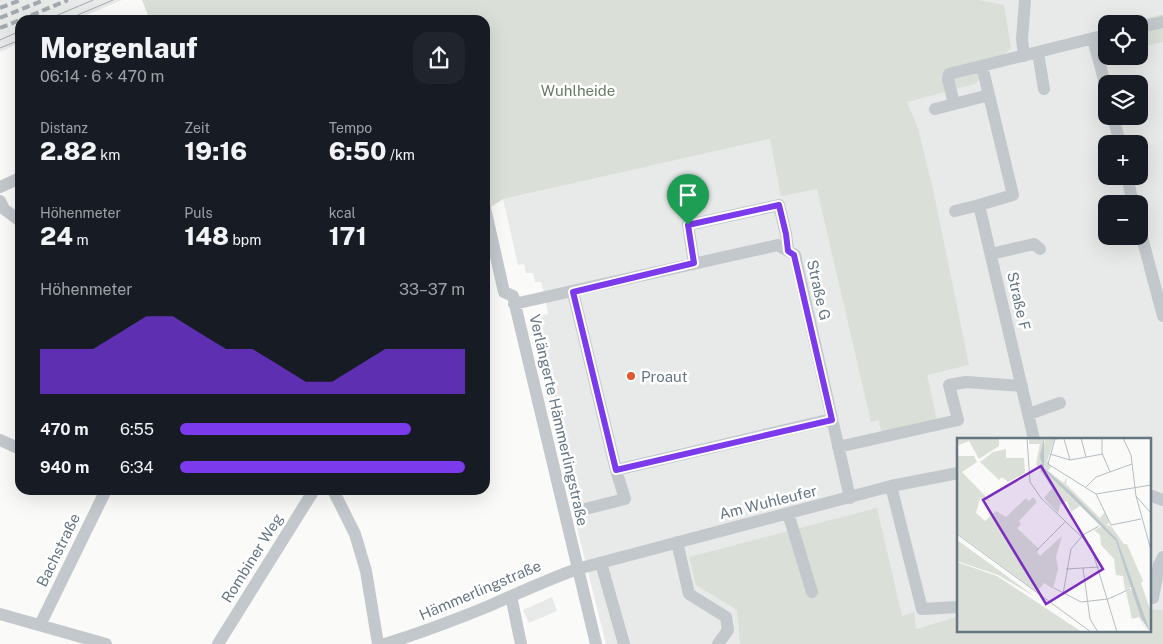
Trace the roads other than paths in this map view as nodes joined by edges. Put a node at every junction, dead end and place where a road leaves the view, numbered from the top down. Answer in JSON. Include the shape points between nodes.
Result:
{"nodes":[{"id":1,"x":1025,"y":0,"type":"edge"},
{"id":2,"x":1163,"y":22,"type":"edge"},
{"id":3,"x":1148,"y":25,"type":"edge"},
{"id":4,"x":1098,"y":37,"type":"edge"},
{"id":5,"x":1093,"y":39,"type":"junction"},
{"id":6,"x":1038,"y":53,"type":"junction"},
{"id":7,"x":1024,"y":56,"type":"junction"},
{"id":8,"x":982,"y":66,"type":"junction"},
{"id":9,"x":1103,"y":75,"type":"edge"},
{"id":10,"x":1044,"y":89,"type":"dead end"},
{"id":11,"x":989,"y":95,"type":"junction"},
{"id":12,"x":954,"y":104,"type":"junction"},
{"id":13,"x":935,"y":109,"type":"dead end"},
{"id":14,"x":15,"y":180,"type":"edge"},
{"id":15,"x":0,"y":187,"type":"edge"},
{"id":16,"x":0,"y":201,"type":"edge"},
{"id":17,"x":979,"y":204,"type":"junction"},
{"id":18,"x":955,"y":211,"type":"dead end"},
{"id":19,"x":15,"y":217,"type":"edge"},
{"id":20,"x":490,"y":230,"type":"edge"},
{"id":21,"x":1144,"y":245,"type":"edge"},
{"id":22,"x":1040,"y":249,"type":"dead end"},
{"id":23,"x":788,"y":251,"type":"junction"},
{"id":24,"x":991,"y":254,"type":"junction"},
{"id":25,"x":694,"y":263,"type":"junction"},
{"id":26,"x":573,"y":292,"type":"junction"},
{"id":27,"x":514,"y":304,"type":"junction"},
{"id":28,"x":1163,"y":316,"type":"edge"},
{"id":29,"x":1022,"y":386,"type":"junction"},
{"id":30,"x":1060,"y":403,"type":"dead end"},
{"id":31,"x":1029,"y":414,"type":"junction"},
{"id":32,"x":832,"y":420,"type":"junction"},
{"id":33,"x":1034,"y":438,"type":"edge"},
{"id":34,"x":0,"y":440,"type":"edge"},
{"id":35,"x":15,"y":447,"type":"edge"},
{"id":36,"x":838,"y":447,"type":"junction"},
{"id":37,"x":616,"y":470,"type":"junction"},
{"id":38,"x":957,"y":473,"type":"edge"},
{"id":39,"x":891,"y":486,"type":"junction"},
{"id":40,"x":104,"y":495,"type":"edge"},
{"id":41,"x":311,"y":495,"type":"edge"},
{"id":42,"x":336,"y":495,"type":"edge"},
{"id":43,"x":1150,"y":495,"type":"edge"},
{"id":44,"x":850,"y":498,"type":"junction"},
{"id":45,"x":1163,"y":500,"type":"edge"},
{"id":46,"x":585,"y":509,"type":"dead end"},
{"id":47,"x":788,"y":513,"type":"junction"},
{"id":48,"x":677,"y":542,"type":"junction"},
{"id":49,"x":1163,"y":557,"type":"edge"},
{"id":50,"x":601,"y":563,"type":"junction"},
{"id":51,"x":582,"y":568,"type":"junction"},
{"id":52,"x":812,"y":592,"type":"dead end"},
{"id":53,"x":511,"y":596,"type":"junction"},
{"id":54,"x":1150,"y":598,"type":"edge"},
{"id":55,"x":957,"y":607,"type":"edge"},
{"id":56,"x":0,"y":614,"type":"edge"},
{"id":57,"x":40,"y":625,"type":"junction"},
{"id":58,"x":106,"y":644,"type":"edge"},
{"id":59,"x":218,"y":644,"type":"edge"},
{"id":60,"x":378,"y":644,"type":"edge"},
{"id":61,"x":385,"y":644,"type":"edge"},
{"id":62,"x":521,"y":644,"type":"edge"},
{"id":63,"x":596,"y":644,"type":"edge"},
{"id":64,"x":624,"y":644,"type":"edge"},
{"id":65,"x":718,"y":644,"type":"edge"}],
"edges":[{"from":1,"to":7,"type":"street"},
{"from":2,"to":3,"type":"street"},
{"from":4,"to":5,"type":"street"},
{"from":5,"to":6,"type":"street"},
{"from":5,"to":9,"type":"street"},
{"from":6,"to":7,"type":"street"},
{"from":6,"to":10,"type":"street"},
{"from":7,"to":8,"type":"street"},
{"from":8,"to":11,"type":"street"},
{"from":8,"to":12,"type":"street","via":[[949,74]]},
{"from":11,"to":12,"type":"street"},
{"from":11,"to":17,"type":"street","via":[[1013,195]]},
{"from":12,"to":13,"type":"street"},
{"from":14,"to":15,"type":"street"},
{"from":16,"to":19,"type":"street"},
{"from":17,"to":18,"type":"street"},
{"from":17,"to":24,"type":"street","name":"Straße F"},
{"from":20,"to":27,"type":"street","name":"Verlängerte Hämmerlingstraße","via":[[504,292],[513,296]]},
{"from":21,"to":28,"type":"street"},
{"from":22,"to":24,"type":"street","via":[[1034,244]]},
{"from":23,"to":25,"type":"street","name":"Straße G","via":[[778,245]]},
{"from":23,"to":25,"type":"street","via":[[779,205],[688,225]]},
{"from":23,"to":32,"type":"street","name":"Straße G","via":[[794,255]]},
{"from":24,"to":29,"type":"street","name":"Straße F"},
{"from":25,"to":26,"type":"street","name":"Straße G"},
{"from":26,"to":27,"type":"street","name":"Straße G"},
{"from":26,"to":37,"type":"street"},
{"from":27,"to":51,"type":"street","name":"Verlängerte Hämmerlingstraße"},
{"from":29,"to":31,"type":"street","name":"Straße F"},
{"from":29,"to":36,"type":"street","via":[[966,382],[949,385],[958,420]]},
{"from":30,"to":31,"type":"street"},
{"from":31,"to":33,"type":"street","name":"Straße F"},
{"from":32,"to":36,"type":"street","name":"Straße G"},
{"from":32,"to":37,"type":"street"},
{"from":34,"to":35,"type":"street"},
{"from":36,"to":44,"type":"street","name":"Straße G"},
{"from":37,"to":46,"type":"street","via":[[624,499]]},
{"from":38,"to":39,"type":"street","name":"Am Wuhleufer"},
{"from":39,"to":44,"type":"street","name":"Am Wuhleufer"},
{"from":39,"to":55,"type":"street","via":[[922,609]]},
{"from":40,"to":57,"type":"street","name":"Bachstraße"},
{"from":41,"to":59,"type":"street","name":"Rombiner Weg"},
{"from":42,"to":60,"type":"street","via":[[355,534],[366,571]]},
{"from":43,"to":45,"type":"street"},
{"from":44,"to":47,"type":"street","name":"Am Wuhleufer"},
{"from":47,"to":48,"type":"street","name":"Am Wuhleufer"},
{"from":47,"to":52,"type":"street"},
{"from":48,"to":50,"type":"street","name":"Am Wuhleufer"},
{"from":48,"to":65,"type":"street","via":[[689,594],[726,617],[728,630]]},
{"from":49,"to":54,"type":"street","via":[[1154,598]]},
{"from":50,"to":51,"type":"street","name":"Am Wuhleufer"},
{"from":50,"to":64,"type":"street"},
{"from":51,"to":53,"type":"street","name":"Hämmerlingstraße"},
{"from":51,"to":63,"type":"street","name":"Verlängerte Hämmerlingstraße"},
{"from":53,"to":61,"type":"street","name":"Hämmerlingstraße"},
{"from":53,"to":62,"type":"street"},
{"from":56,"to":57,"type":"street"},
{"from":57,"to":58,"type":"street"}]}
